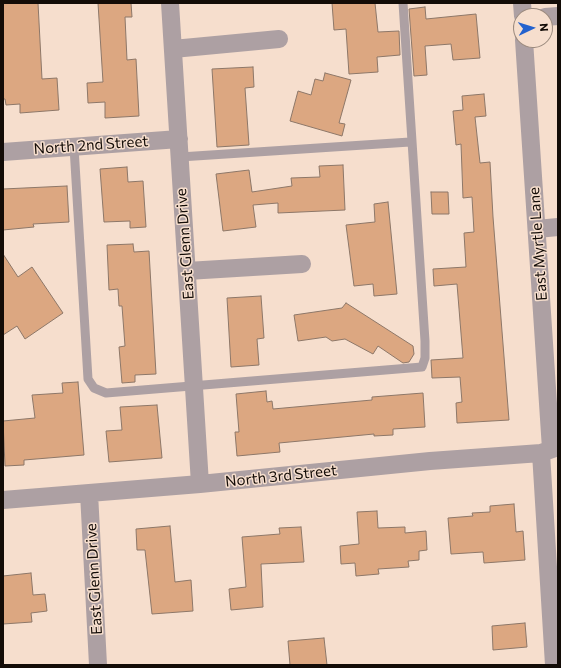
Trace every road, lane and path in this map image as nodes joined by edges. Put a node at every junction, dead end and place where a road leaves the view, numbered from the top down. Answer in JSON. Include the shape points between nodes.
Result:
{"nodes":[{"id":1,"x":170,"y":3,"type":"edge"},
{"id":2,"x":402,"y":3,"type":"edge"},
{"id":3,"x":279,"y":39,"type":"dead end"},
{"id":4,"x":525,"y":48,"type":"edge"},
{"id":5,"x":173,"y":49,"type":"junction"},
{"id":6,"x":178,"y":139,"type":"junction"},
{"id":7,"x":410,"y":142,"type":"junction"},
{"id":8,"x":74,"y":147,"type":"junction"},
{"id":9,"x":3,"y":152,"type":"edge"},
{"id":10,"x":180,"y":157,"type":"junction"},
{"id":11,"x":558,"y":227,"type":"edge"},
{"id":12,"x":537,"y":229,"type":"junction"},
{"id":13,"x":302,"y":264,"type":"dead end"},
{"id":14,"x":187,"y":271,"type":"junction"},
{"id":15,"x":194,"y":386,"type":"junction"},
{"id":16,"x":550,"y":449,"type":"edge"},
{"id":17,"x":200,"y":484,"type":"junction"},
{"id":18,"x":89,"y":493,"type":"junction"},
{"id":19,"x":3,"y":500,"type":"edge"},
{"id":20,"x":98,"y":665,"type":"edge"},
{"id":21,"x":554,"y":665,"type":"edge"}],
"edges":[{"from":1,"to":5,"type":"street","name":"East Glenn Drive"},
{"from":2,"to":7,"type":"lane"},
{"from":3,"to":5,"type":"street"},
{"from":4,"to":12,"type":"street","name":"East Myrtle Lane"},
{"from":5,"to":6,"type":"street","name":"East Glenn Drive"},
{"from":6,"to":8,"type":"street","name":"North 2nd Street"},
{"from":6,"to":10,"type":"street","name":"East Glenn Drive"},
{"from":7,"to":10,"type":"lane"},
{"from":7,"to":15,"type":"lane","via":[[425,341],[422,367]]},
{"from":8,"to":9,"type":"street","name":"North 2nd Street"},
{"from":8,"to":15,"type":"lane","via":[[88,379],[94,388],[106,393]]},
{"from":10,"to":14,"type":"street","name":"East Glenn Drive"},
{"from":11,"to":12,"type":"street"},
{"from":12,"to":16,"type":"street","name":"East Myrtle Lane"},
{"from":13,"to":14,"type":"street"},
{"from":14,"to":15,"type":"street","name":"East Glenn Drive"},
{"from":15,"to":17,"type":"street","name":"East Glenn Drive"},
{"from":16,"to":17,"type":"street","name":"North 3rd Street"},
{"from":16,"to":21,"type":"street","name":"East Myrtle Lane"},
{"from":17,"to":18,"type":"street","name":"North 3rd Street"},
{"from":18,"to":19,"type":"street","name":"North 3rd Street"},
{"from":18,"to":20,"type":"street","name":"East Glenn Drive"}]}
